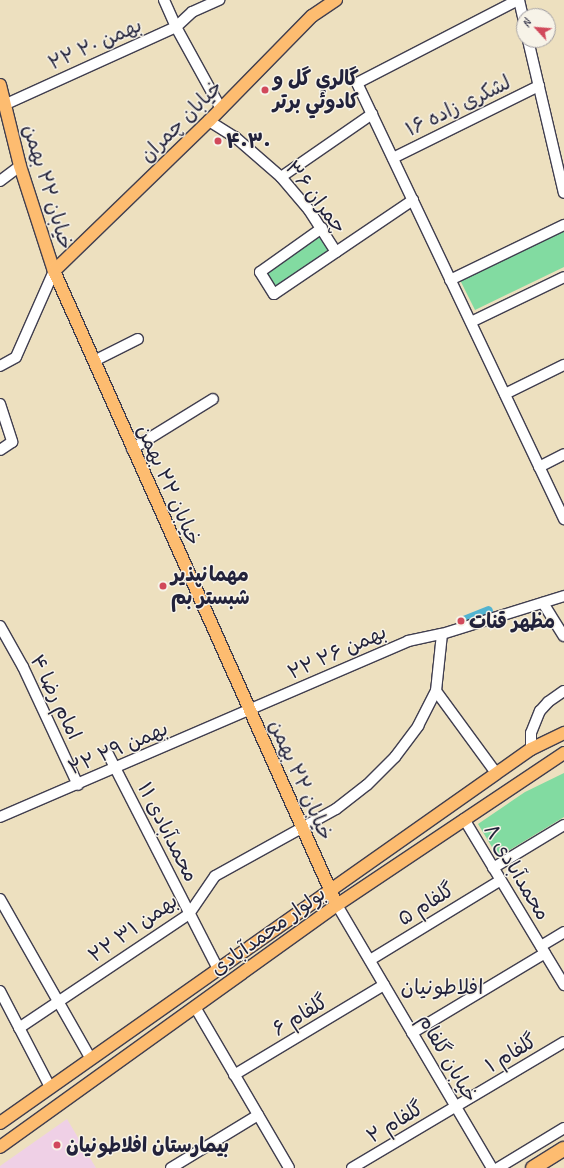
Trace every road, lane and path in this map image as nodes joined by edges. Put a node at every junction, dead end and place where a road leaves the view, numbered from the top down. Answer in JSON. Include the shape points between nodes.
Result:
{"nodes":[{"id":1,"x":164,"y":0,"type":"edge"},
{"id":2,"x":219,"y":0,"type":"edge"},
{"id":3,"x":336,"y":0,"type":"edge"},
{"id":4,"x":518,"y":0,"type":"edge"},
{"id":5,"x":176,"y":27,"type":"junction"},
{"id":6,"x":530,"y":48,"type":"edge"},
{"id":7,"x":0,"y":85,"type":"edge"},
{"id":8,"x":539,"y":86,"type":"junction"},
{"id":9,"x":221,"y":109,"type":"junction"},
{"id":10,"x":3,"y":111,"type":"edge"},
{"id":11,"x":372,"y":114,"type":"junction"},
{"id":12,"x":209,"y":121,"type":"junction"},
{"id":13,"x":393,"y":158,"type":"junction"},
{"id":14,"x":20,"y":166,"type":"junction"},
{"id":15,"x":281,"y":177,"type":"junction"},
{"id":16,"x":0,"y":181,"type":"edge"},
{"id":17,"x":564,"y":193,"type":"edge"},
{"id":18,"x":413,"y":200,"type":"junction"},
{"id":19,"x":564,"y":225,"type":"edge"},
{"id":20,"x":322,"y":228,"type":"junction"},
{"id":21,"x":336,"y":252,"type":"junction"},
{"id":22,"x":54,"y":271,"type":"junction"},
{"id":23,"x":564,"y":278,"type":"edge"},
{"id":24,"x":450,"y":280,"type":"junction"},
{"id":25,"x":471,"y":322,"type":"junction"},
{"id":26,"x":138,"y":339,"type":"dead end"},
{"id":27,"x":94,"y":361,"type":"junction"},
{"id":28,"x":564,"y":364,"type":"edge"},
{"id":29,"x":0,"y":366,"type":"edge"},
{"id":30,"x":505,"y":394,"type":"junction"},
{"id":31,"x":213,"y":398,"type":"dead end"},
{"id":32,"x":0,"y":404,"type":"edge"},
{"id":33,"x":132,"y":449,"type":"junction"},
{"id":34,"x":0,"y":450,"type":"edge"},
{"id":35,"x":564,"y":454,"type":"edge"},
{"id":36,"x":539,"y":467,"type":"junction"},
{"id":37,"x":564,"y":519,"type":"edge"},
{"id":38,"x":564,"y":596,"type":"edge"},
{"id":39,"x":542,"y":603,"type":"junction"},
{"id":40,"x":0,"y":626,"type":"edge"},
{"id":41,"x":442,"y":634,"type":"junction"},
{"id":42,"x":564,"y":636,"type":"edge"},
{"id":43,"x":436,"y":691,"type":"junction"},
{"id":44,"x":564,"y":691,"type":"edge"},
{"id":45,"x":249,"y":710,"type":"junction"},
{"id":46,"x":564,"y":733,"type":"edge"},
{"id":47,"x":531,"y":749,"type":"junction"},
{"id":48,"x":564,"y":753,"type":"edge"},
{"id":49,"x":108,"y":754,"type":"dead end"},
{"id":50,"x":115,"y":768,"type":"junction"},
{"id":51,"x":496,"y":773,"type":"junction"},
{"id":52,"x":78,"y":785,"type":"junction"},
{"id":53,"x":0,"y":817,"type":"edge"},
{"id":54,"x":464,"y":819,"type":"junction"},
{"id":55,"x":564,"y":825,"type":"edge"},
{"id":56,"x":302,"y":828,"type":"junction"},
{"id":57,"x":493,"y":868,"type":"junction"},
{"id":58,"x":500,"y":880,"type":"junction"},
{"id":59,"x":330,"y":890,"type":"junction"},
{"id":60,"x":0,"y":899,"type":"edge"},
{"id":61,"x":337,"y":905,"type":"junction"},
{"id":62,"x":189,"y":914,"type":"junction"},
{"id":63,"x":564,"y":932,"type":"edge"},
{"id":64,"x":543,"y":950,"type":"junction"},
{"id":65,"x":370,"y":960,"type":"junction"},
{"id":66,"x":218,"y":969,"type":"junction"},
{"id":67,"x":384,"y":985,"type":"junction"},
{"id":68,"x":564,"y":985,"type":"edge"},
{"id":69,"x":0,"y":991,"type":"edge"},
{"id":70,"x":58,"y":1002,"type":"junction"},
{"id":71,"x":195,"y":1007,"type":"junction"},
{"id":72,"x":19,"y":1028,"type":"junction"},
{"id":73,"x":412,"y":1033,"type":"junction"},
{"id":74,"x":564,"y":1042,"type":"edge"},
{"id":75,"x":91,"y":1059,"type":"junction"},
{"id":76,"x":234,"y":1075,"type":"junction"},
{"id":77,"x":50,"y":1087,"type":"junction"},
{"id":78,"x":456,"y":1106,"type":"junction"},
{"id":79,"x":258,"y":1115,"type":"junction"},
{"id":80,"x":1,"y":1120,"type":"edge"},
{"id":81,"x":564,"y":1128,"type":"edge"},
{"id":82,"x":0,"y":1147,"type":"edge"},
{"id":83,"x":564,"y":1149,"type":"edge"},
{"id":84,"x":171,"y":1168,"type":"edge"},
{"id":85,"x":289,"y":1168,"type":"edge"},
{"id":86,"x":352,"y":1168,"type":"edge"},
{"id":87,"x":492,"y":1168,"type":"edge"},
{"id":88,"x":498,"y":1168,"type":"edge"},
{"id":89,"x":533,"y":1168,"type":"edge"}],
"edges":[{"from":1,"to":5,"type":"street"},
{"from":2,"to":5,"type":"street","name":"۲۲ بهمن ۲۰","via":[[192,12]]},
{"from":3,"to":9,"type":"main road","name":"خیابان چمران","via":[[312,16]]},
{"from":4,"to":11,"type":"street","via":[[358,83]]},
{"from":5,"to":9,"type":"street"},
{"from":5,"to":10,"type":"street","name":"۲۲ بهمن ۲۰"},
{"from":6,"to":8,"type":"street"},
{"from":7,"to":10,"type":"main road","name":"خیابان ۲۲ بهمن"},
{"from":8,"to":13,"type":"street","name":"لشکری زاده ١۶"},
{"from":8,"to":17,"type":"street"},
{"from":9,"to":12,"type":"main road","name":"خیابان چمران"},
{"from":10,"to":14,"type":"main road","name":"خیابان ۲۲ بهمن"},
{"from":11,"to":13,"type":"street"},
{"from":11,"to":15,"type":"street"},
{"from":12,"to":15,"type":"street","name":"چمران ۳۶","via":[[235,137]]},
{"from":12,"to":22,"type":"main road","name":"خیابان چمران"},
{"from":13,"to":18,"type":"street"},
{"from":14,"to":16,"type":"street"},
{"from":14,"to":22,"type":"main road","name":"خیابان ۲۲ بهمن"},
{"from":15,"to":20,"type":"street","name":"چمران ۳۶"},
{"from":18,"to":21,"type":"street"},
{"from":18,"to":24,"type":"street"},
{"from":19,"to":24,"type":"street"},
{"from":20,"to":21,"type":"street","name":"چمران ۳۶"},
{"from":20,"to":21,"type":"street","via":[[260,272],[274,294]]},
{"from":22,"to":27,"type":"main road","name":"خیابان ۲۲ بهمن"},
{"from":22,"to":29,"type":"street","via":[[16,357]]},
{"from":23,"to":25,"type":"street"},
{"from":24,"to":25,"type":"street"},
{"from":25,"to":30,"type":"street"},
{"from":26,"to":27,"type":"street"},
{"from":27,"to":33,"type":"main road","name":"خیابان ۲۲ بهمن"},
{"from":28,"to":30,"type":"street"},
{"from":30,"to":36,"type":"street"},
{"from":31,"to":33,"type":"street"},
{"from":32,"to":34,"type":"street","via":[[12,442]]},
{"from":33,"to":45,"type":"main road","name":"خیابان ۲۲ بهمن"},
{"from":35,"to":36,"type":"street"},
{"from":36,"to":37,"type":"street"},
{"from":38,"to":39,"type":"street","name":"۲۲ بهمن ۲۶"},
{"from":39,"to":41,"type":"street","name":"۲۲ بهمن ۲۶"},
{"from":39,"to":42,"type":"street"},
{"from":40,"to":52,"type":"street","name":"امام رضا ۴","via":[[23,667]]},
{"from":41,"to":43,"type":"street"},
{"from":41,"to":45,"type":"street","name":"۲۲ بهمن ۲۶","via":[[408,641]]},
{"from":43,"to":51,"type":"street"},
{"from":43,"to":56,"type":"street","name":"۲۲ بهمن ۳۱","via":[[418,726],[395,757],[367,785],[336,809]]},
{"from":44,"to":47,"type":"street","via":[[540,711],[531,733]]},
{"from":45,"to":50,"type":"street","name":"۲۲ بهمن ۲۹"},
{"from":45,"to":56,"type":"main road","name":"خیابان ۲۲ بهمن"},
{"from":46,"to":47,"type":"main road","name":"بولوار محمدآبادی"},
{"from":47,"to":51,"type":"main road","name":"بولوار محمدآبادی"},
{"from":48,"to":54,"type":"main road","name":"بولوار محمدآبادی"},
{"from":49,"to":50,"type":"street","name":"محمدآبادی ۱۱"},
{"from":50,"to":52,"type":"street","name":"۲۲ بهمن ۲۹"},
{"from":50,"to":62,"type":"street","name":"محمدآبادی ۱۱"},
{"from":51,"to":59,"type":"main road","name":"بولوار محمدآبادی"},
{"from":52,"to":53,"type":"street","name":"۲۲ بهمن ۲۹"},
{"from":54,"to":57,"type":"street","name":"محمدآبادی ۸"},
{"from":54,"to":61,"type":"main road","name":"بولوار محمدآبادی"},
{"from":55,"to":57,"type":"street"},
{"from":56,"to":59,"type":"main road","name":"خیابان ۲۲ بهمن"},
{"from":56,"to":62,"type":"street","name":"۲۲ بهمن ۳۱","via":[[215,876]]},
{"from":57,"to":58,"type":"street","name":"محمدآبادی ۸"},
{"from":58,"to":64,"type":"street","name":"محمدآبادی ۸"},
{"from":58,"to":65,"type":"street","name":"گلفام ۵"},
{"from":59,"to":61,"type":"main road","name":"خیابان ۲۲ بهمن"},
{"from":59,"to":66,"type":"main road","name":"بولوار محمدآبادی"},
{"from":60,"to":70,"type":"street"},
{"from":61,"to":65,"type":"street","name":"خیابان گلفام"},
{"from":61,"to":71,"type":"main road","name":"بولوار محمدآبادی"},
{"from":62,"to":66,"type":"street","name":"محمدآبادی ۱۱"},
{"from":62,"to":70,"type":"street","name":"۲۲ بهمن ۳۱"},
{"from":63,"to":64,"type":"street"},
{"from":64,"to":68,"type":"street","name":"محمدآبادی ۸"},
{"from":64,"to":73,"type":"street"},
{"from":65,"to":67,"type":"street","name":"خیابان گلفام"},
{"from":66,"to":75,"type":"main road","name":"بولوار محمدآبادی"},
{"from":67,"to":73,"type":"street","name":"خیابان گلفام"},
{"from":67,"to":76,"type":"street","name":"گلفام ۶"},
{"from":69,"to":72,"type":"street"},
{"from":70,"to":72,"type":"street","name":"۲۲ بهمن ۳۱"},
{"from":70,"to":75,"type":"street"},
{"from":71,"to":76,"type":"street"},
{"from":71,"to":82,"type":"main road","name":"بولوار محمدآبادی"},
{"from":72,"to":77,"type":"street"},
{"from":73,"to":78,"type":"street","name":"خیابان گلفام"},
{"from":74,"to":78,"type":"street","name":"گلفام ۱"},
{"from":75,"to":77,"type":"main road","name":"بولوار محمدآبادی"},
{"from":76,"to":79,"type":"street"},
{"from":77,"to":80,"type":"main road","name":"بولوار محمدآبادی"},
{"from":78,"to":86,"type":"street","name":"گلفام ۲"},
{"from":78,"to":87,"type":"street","name":"خیابان گلفام"},
{"from":79,"to":84,"type":"street"},
{"from":79,"to":85,"type":"street"},
{"from":81,"to":88,"type":"street"},
{"from":83,"to":89,"type":"highway"}]}
